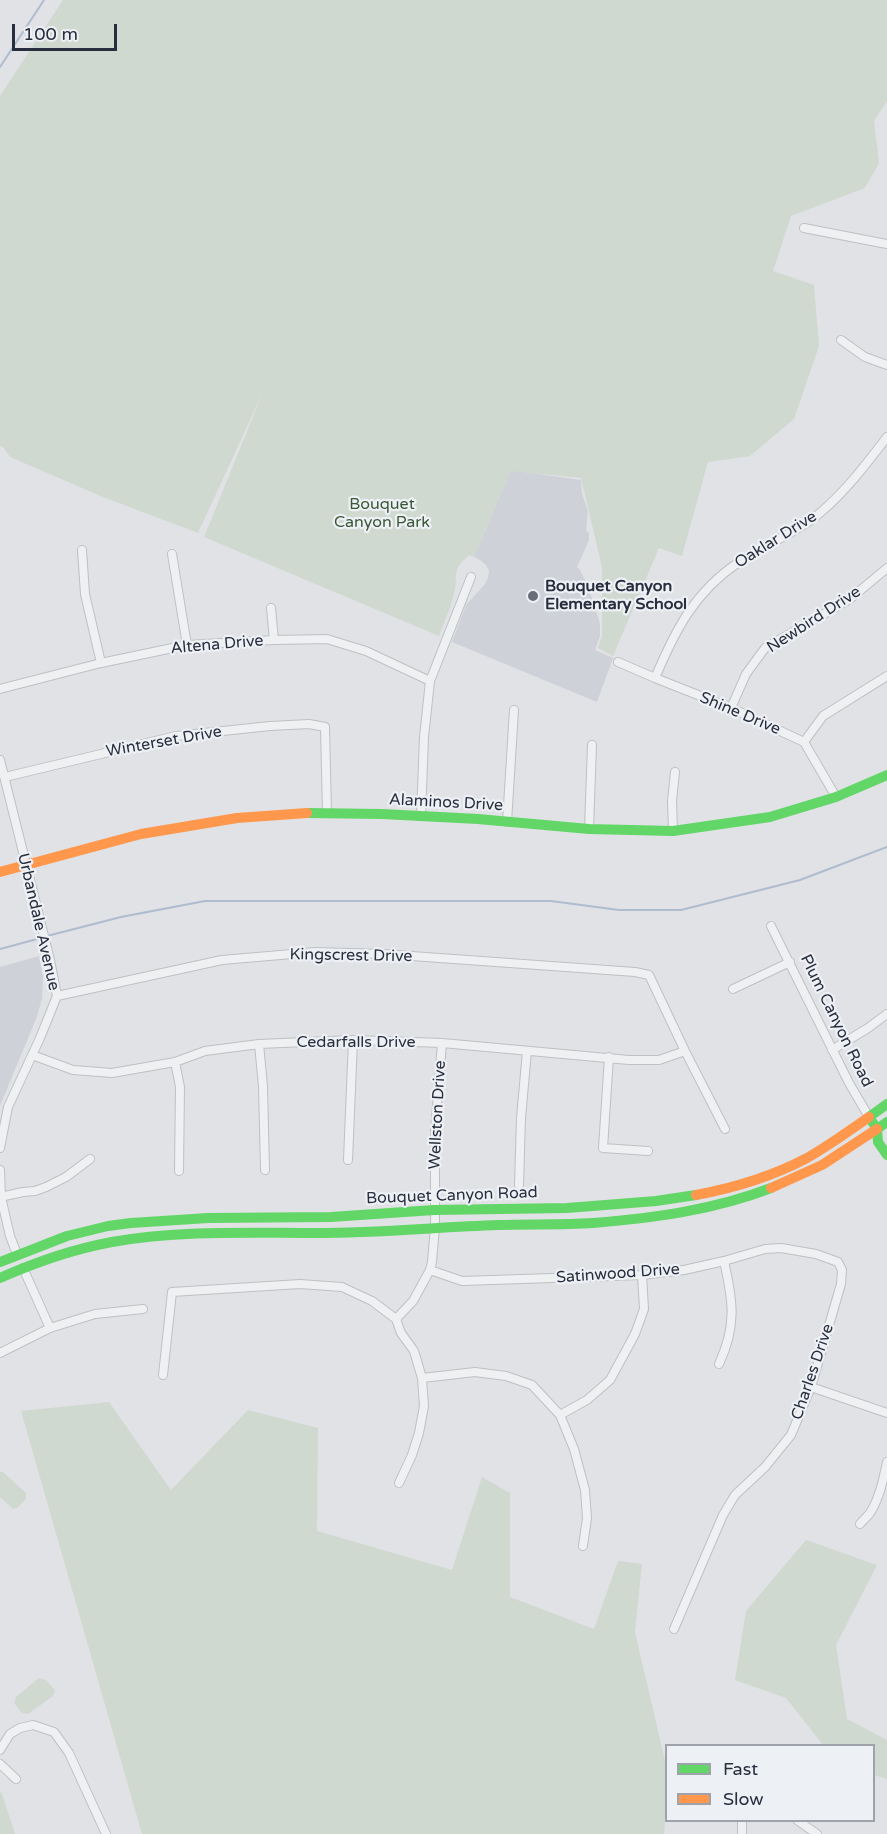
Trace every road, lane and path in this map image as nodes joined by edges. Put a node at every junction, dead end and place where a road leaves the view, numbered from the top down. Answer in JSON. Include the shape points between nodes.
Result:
{"nodes":[{"id":1,"x":804,"y":228,"type":"dead end"},
{"id":2,"x":887,"y":244,"type":"edge"},
{"id":3,"x":841,"y":340,"type":"dead end"},
{"id":4,"x":887,"y":365,"type":"edge"},
{"id":5,"x":887,"y":437,"type":"edge"},
{"id":6,"x":82,"y":550,"type":"dead end"},
{"id":7,"x":172,"y":554,"type":"dead end"},
{"id":8,"x":887,"y":568,"type":"edge"},
{"id":9,"x":471,"y":577,"type":"dead end"},
{"id":10,"x":271,"y":608,"type":"dead end"},
{"id":11,"x":274,"y":640,"type":"junction"},
{"id":12,"x":186,"y":645,"type":"junction"},
{"id":13,"x":618,"y":662,"type":"dead end"},
{"id":14,"x":101,"y":663,"type":"junction"},
{"id":15,"x":887,"y":676,"type":"edge"},
{"id":16,"x":655,"y":678,"type":"junction"},
{"id":17,"x":430,"y":681,"type":"junction"},
{"id":18,"x":0,"y":689,"type":"edge"},
{"id":19,"x":731,"y":708,"type":"junction"},
{"id":20,"x":514,"y":710,"type":"dead end"},
{"id":21,"x":804,"y":742,"type":"junction"},
{"id":22,"x":592,"y":745,"type":"dead end"},
{"id":23,"x":0,"y":760,"type":"edge"},
{"id":24,"x":675,"y":772,"type":"dead end"},
{"id":25,"x":887,"y":775,"type":"edge"},
{"id":26,"x":5,"y":777,"type":"junction"},
{"id":27,"x":836,"y":797,"type":"junction"},
{"id":28,"x":327,"y":813,"type":"junction"},
{"id":29,"x":421,"y":816,"type":"junction"},
{"id":30,"x":507,"y":822,"type":"junction"},
{"id":31,"x":589,"y":829,"type":"junction"},
{"id":32,"x":673,"y":831,"type":"junction"},
{"id":33,"x":25,"y":865,"type":"junction"},
{"id":34,"x":0,"y":872,"type":"edge"},
{"id":35,"x":771,"y":926,"type":"dead end"},
{"id":36,"x":790,"y":962,"type":"junction"},
{"id":37,"x":733,"y":989,"type":"dead end"},
{"id":38,"x":57,"y":996,"type":"junction"},
{"id":39,"x":887,"y":1014,"type":"edge"},
{"id":40,"x":352,"y":1040,"type":"junction"},
{"id":41,"x":442,"y":1043,"type":"junction"},
{"id":42,"x":259,"y":1044,"type":"junction"},
{"id":43,"x":832,"y":1050,"type":"junction"},
{"id":44,"x":527,"y":1051,"type":"junction"},
{"id":45,"x":685,"y":1052,"type":"junction"},
{"id":46,"x":32,"y":1055,"type":"junction"},
{"id":47,"x":609,"y":1057,"type":"junction"},
{"id":48,"x":175,"y":1062,"type":"junction"},
{"id":49,"x":887,"y":1104,"type":"edge"},
{"id":50,"x":869,"y":1117,"type":"junction"},
{"id":51,"x":887,"y":1122,"type":"edge"},
{"id":52,"x":725,"y":1129,"type":"dead end"},
{"id":53,"x":882,"y":1131,"type":"edge"},
{"id":54,"x":0,"y":1148,"type":"edge"},
{"id":55,"x":648,"y":1151,"type":"dead end"},
{"id":56,"x":887,"y":1155,"type":"edge"},
{"id":57,"x":90,"y":1159,"type":"dead end"},
{"id":58,"x":348,"y":1160,"type":"dead end"},
{"id":59,"x":0,"y":1170,"type":"edge"},
{"id":60,"x":265,"y":1170,"type":"dead end"},
{"id":61,"x":179,"y":1171,"type":"dead end"},
{"id":62,"x":519,"y":1185,"type":"dead end"},
{"id":63,"x":0,"y":1197,"type":"edge"},
{"id":64,"x":435,"y":1210,"type":"junction"},
{"id":65,"x":435,"y":1227,"type":"junction"},
{"id":66,"x":17,"y":1254,"type":"junction"},
{"id":67,"x":724,"y":1261,"type":"junction"},
{"id":68,"x":0,"y":1262,"type":"edge"},
{"id":69,"x":838,"y":1262,"type":"joint"},
{"id":70,"x":23,"y":1268,"type":"junction"},
{"id":71,"x":430,"y":1270,"type":"junction"},
{"id":72,"x":642,"y":1275,"type":"junction"},
{"id":73,"x":0,"y":1278,"type":"edge"},
{"id":74,"x":144,"y":1309,"type":"dead end"},
{"id":75,"x":396,"y":1319,"type":"junction"},
{"id":76,"x":50,"y":1328,"type":"junction"},
{"id":77,"x":0,"y":1353,"type":"edge"},
{"id":78,"x":719,"y":1364,"type":"dead end"},
{"id":79,"x":163,"y":1375,"type":"dead end"},
{"id":80,"x":422,"y":1378,"type":"junction"},
{"id":81,"x":811,"y":1388,"type":"junction"},
{"id":82,"x":887,"y":1413,"type":"edge"},
{"id":83,"x":560,"y":1415,"type":"junction"},
{"id":84,"x":887,"y":1462,"type":"edge"},
{"id":85,"x":399,"y":1483,"type":"dead end"},
{"id":86,"x":860,"y":1524,"type":"dead end"},
{"id":87,"x":582,"y":1546,"type":"dead end"},
{"id":88,"x":674,"y":1629,"type":"dead end"},
{"id":89,"x":0,"y":1750,"type":"edge"},
{"id":90,"x":0,"y":1764,"type":"edge"},
{"id":91,"x":16,"y":1779,"type":"dead end"},
{"id":92,"x":799,"y":1822,"type":"edge"},
{"id":93,"x":106,"y":1834,"type":"edge"},
{"id":94,"x":818,"y":1834,"type":"edge"}],
"edges":[{"from":1,"to":2,"type":"street"},
{"from":3,"to":4,"type":"street","via":[[865,357]]},
{"from":5,"to":16,"type":"street","name":"Oaklar Drive","via":[[858,475],[820,513],[738,562],[716,581],[691,607]]},
{"from":6,"to":14,"type":"street","via":[[85,594]]},
{"from":7,"to":12,"type":"street"},
{"from":8,"to":19,"type":"street","name":"Newbird Drive","via":[[850,599],[765,648],[746,674]]},
{"from":9,"to":17,"type":"street"},
{"from":10,"to":11,"type":"street"},
{"from":11,"to":12,"type":"street","name":"Altena Drive"},
{"from":11,"to":17,"type":"street","name":"Altena Drive","via":[[327,639],[366,651]]},
{"from":12,"to":14,"type":"street","name":"Altena Drive"},
{"from":13,"to":16,"type":"street","name":"Shine Drive"},
{"from":14,"to":18,"type":"street","name":"Altena Drive"},
{"from":15,"to":21,"type":"street","via":[[823,716]]},
{"from":16,"to":19,"type":"street","name":"Shine Drive"},
{"from":17,"to":29,"type":"street"},
{"from":19,"to":21,"type":"street","name":"Shine Drive"},
{"from":20,"to":30,"type":"street"},
{"from":21,"to":27,"type":"street"},
{"from":22,"to":31,"type":"street"},
{"from":23,"to":26,"type":"street","name":"Urbandale Avenue"},
{"from":24,"to":32,"type":"street"},
{"from":25,"to":27,"type":"main road","name":"Alaminos Drive"},
{"from":26,"to":28,"type":"street","name":"Winterset Drive","via":[[176,736],[309,724],[325,726]]},
{"from":26,"to":33,"type":"street","name":"Urbandale Avenue"},
{"from":27,"to":32,"type":"main road","name":"Alaminos Drive","via":[[770,817]]},
{"from":28,"to":29,"type":"main road","name":"Alaminos Drive"},
{"from":28,"to":33,"type":"main road","name":"Alaminos Drive","via":[[292,813],[189,825]]},
{"from":29,"to":30,"type":"main road","name":"Alaminos Drive"},
{"from":30,"to":31,"type":"main road","name":"Alaminos Drive"},
{"from":31,"to":32,"type":"main road","name":"Alaminos Drive"},
{"from":33,"to":34,"type":"main road","name":"Alaminos Drive"},
{"from":33,"to":38,"type":"street","name":"Urbandale Avenue"},
{"from":35,"to":36,"type":"street","name":"Plum Canyon Road"},
{"from":36,"to":37,"type":"street"},
{"from":36,"to":43,"type":"street","name":"Plum Canyon Road"},
{"from":38,"to":45,"type":"street","name":"Kingscrest Drive","via":[[222,960],[315,952],[635,972],[649,975]]},
{"from":38,"to":46,"type":"street","name":"Urbandale Avenue"},
{"from":39,"to":43,"type":"street"},
{"from":40,"to":41,"type":"street","name":"Cedarfalls Drive"},
{"from":40,"to":42,"type":"street","name":"Cedarfalls Drive"},
{"from":40,"to":58,"type":"street"},
{"from":41,"to":44,"type":"street","name":"Cedarfalls Drive"},
{"from":41,"to":64,"type":"street","name":"Wellston Drive","via":[[435,1131]]},
{"from":42,"to":48,"type":"street","name":"Cedarfalls Drive","via":[[205,1051]]},
{"from":42,"to":60,"type":"street"},
{"from":43,"to":50,"type":"street","name":"Plum Canyon Road"},
{"from":44,"to":47,"type":"street","name":"Cedarfalls Drive"},
{"from":44,"to":62,"type":"street"},
{"from":45,"to":47,"type":"street","name":"Cedarfalls Drive","via":[[658,1060]]},
{"from":45,"to":52,"type":"street"},
{"from":46,"to":48,"type":"street","name":"Cedarfalls Drive","via":[[73,1070],[112,1073]]},
{"from":46,"to":54,"type":"street","name":"Urbandale Avenue","via":[[8,1107]]},
{"from":47,"to":55,"type":"street","via":[[603,1148]]},
{"from":48,"to":61,"type":"street","via":[[180,1087]]},
{"from":49,"to":50,"type":"main road","name":"Bouquet Canyon Road"},
{"from":50,"to":53,"type":"main road","name":"Plum Canyon Road"},
{"from":50,"to":64,"type":"main road","name":"Bouquet Canyon Road","via":[[815,1154],[784,1169],[739,1185],[684,1197],[591,1207]]},
{"from":51,"to":53,"type":"main road","name":"Bouquet Canyon Road"},
{"from":53,"to":56,"type":"main road","name":"Plum Canyon Road","via":[[878,1142]]},
{"from":53,"to":65,"type":"main road","name":"Bouquet Canyon Road","via":[[780,1185],[743,1199],[687,1212],[592,1223]]},
{"from":57,"to":63,"type":"street","via":[[46,1187]]},
{"from":59,"to":63,"type":"street"},
{"from":63,"to":66,"type":"street"},
{"from":64,"to":65,"type":"street","name":"Wellston Drive"},
{"from":64,"to":66,"type":"main road","name":"Bouquet Canyon Road","via":[[319,1217],[233,1216],[120,1225],[67,1236]]},
{"from":65,"to":70,"type":"main road","name":"Bouquet Canyon Road","via":[[157,1236],[112,1242]]},
{"from":65,"to":71,"type":"street","name":"Wellston Drive"},
{"from":66,"to":68,"type":"main road","name":"Bouquet Canyon Road"},
{"from":66,"to":70,"type":"main road"},
{"from":67,"to":69,"type":"street","name":"Satinwood Drive","via":[[780,1248]]},
{"from":67,"to":72,"type":"street","name":"Satinwood Drive"},
{"from":67,"to":78,"type":"street","via":[[732,1297],[732,1321]]},
{"from":69,"to":81,"type":"street","name":"Charles Drive","via":[[842,1284]]},
{"from":70,"to":73,"type":"main road","name":"Bouquet Canyon Road"},
{"from":70,"to":76,"type":"street"},
{"from":71,"to":72,"type":"street","name":"Satinwood Drive","via":[[462,1281]]},
{"from":71,"to":75,"type":"street","name":"Wellston Drive","via":[[413,1301]]},
{"from":72,"to":83,"type":"street","via":[[644,1309],[610,1380],[588,1400]]},
{"from":74,"to":76,"type":"street","via":[[95,1314]]},
{"from":75,"to":79,"type":"street","via":[[372,1301],[342,1287],[300,1284],[172,1292]]},
{"from":75,"to":80,"type":"street","via":[[414,1351]]},
{"from":76,"to":77,"type":"street"},
{"from":80,"to":83,"type":"street","via":[[475,1372],[506,1376],[532,1385]]},
{"from":80,"to":85,"type":"street","via":[[424,1406],[419,1433]]},
{"from":81,"to":82,"type":"street"},
{"from":81,"to":88,"type":"street","name":"Charles Drive","via":[[790,1435],[765,1467],[735,1495],[723,1515]]},
{"from":83,"to":87,"type":"street","via":[[585,1490],[587,1518]]},
{"from":84,"to":86,"type":"street","via":[[876,1501]]},
{"from":89,"to":93,"type":"street","via":[[10,1734],[20,1728],[33,1725],[54,1732],[69,1753]]},
{"from":90,"to":91,"type":"street"},
{"from":92,"to":94,"type":"street"}]}
